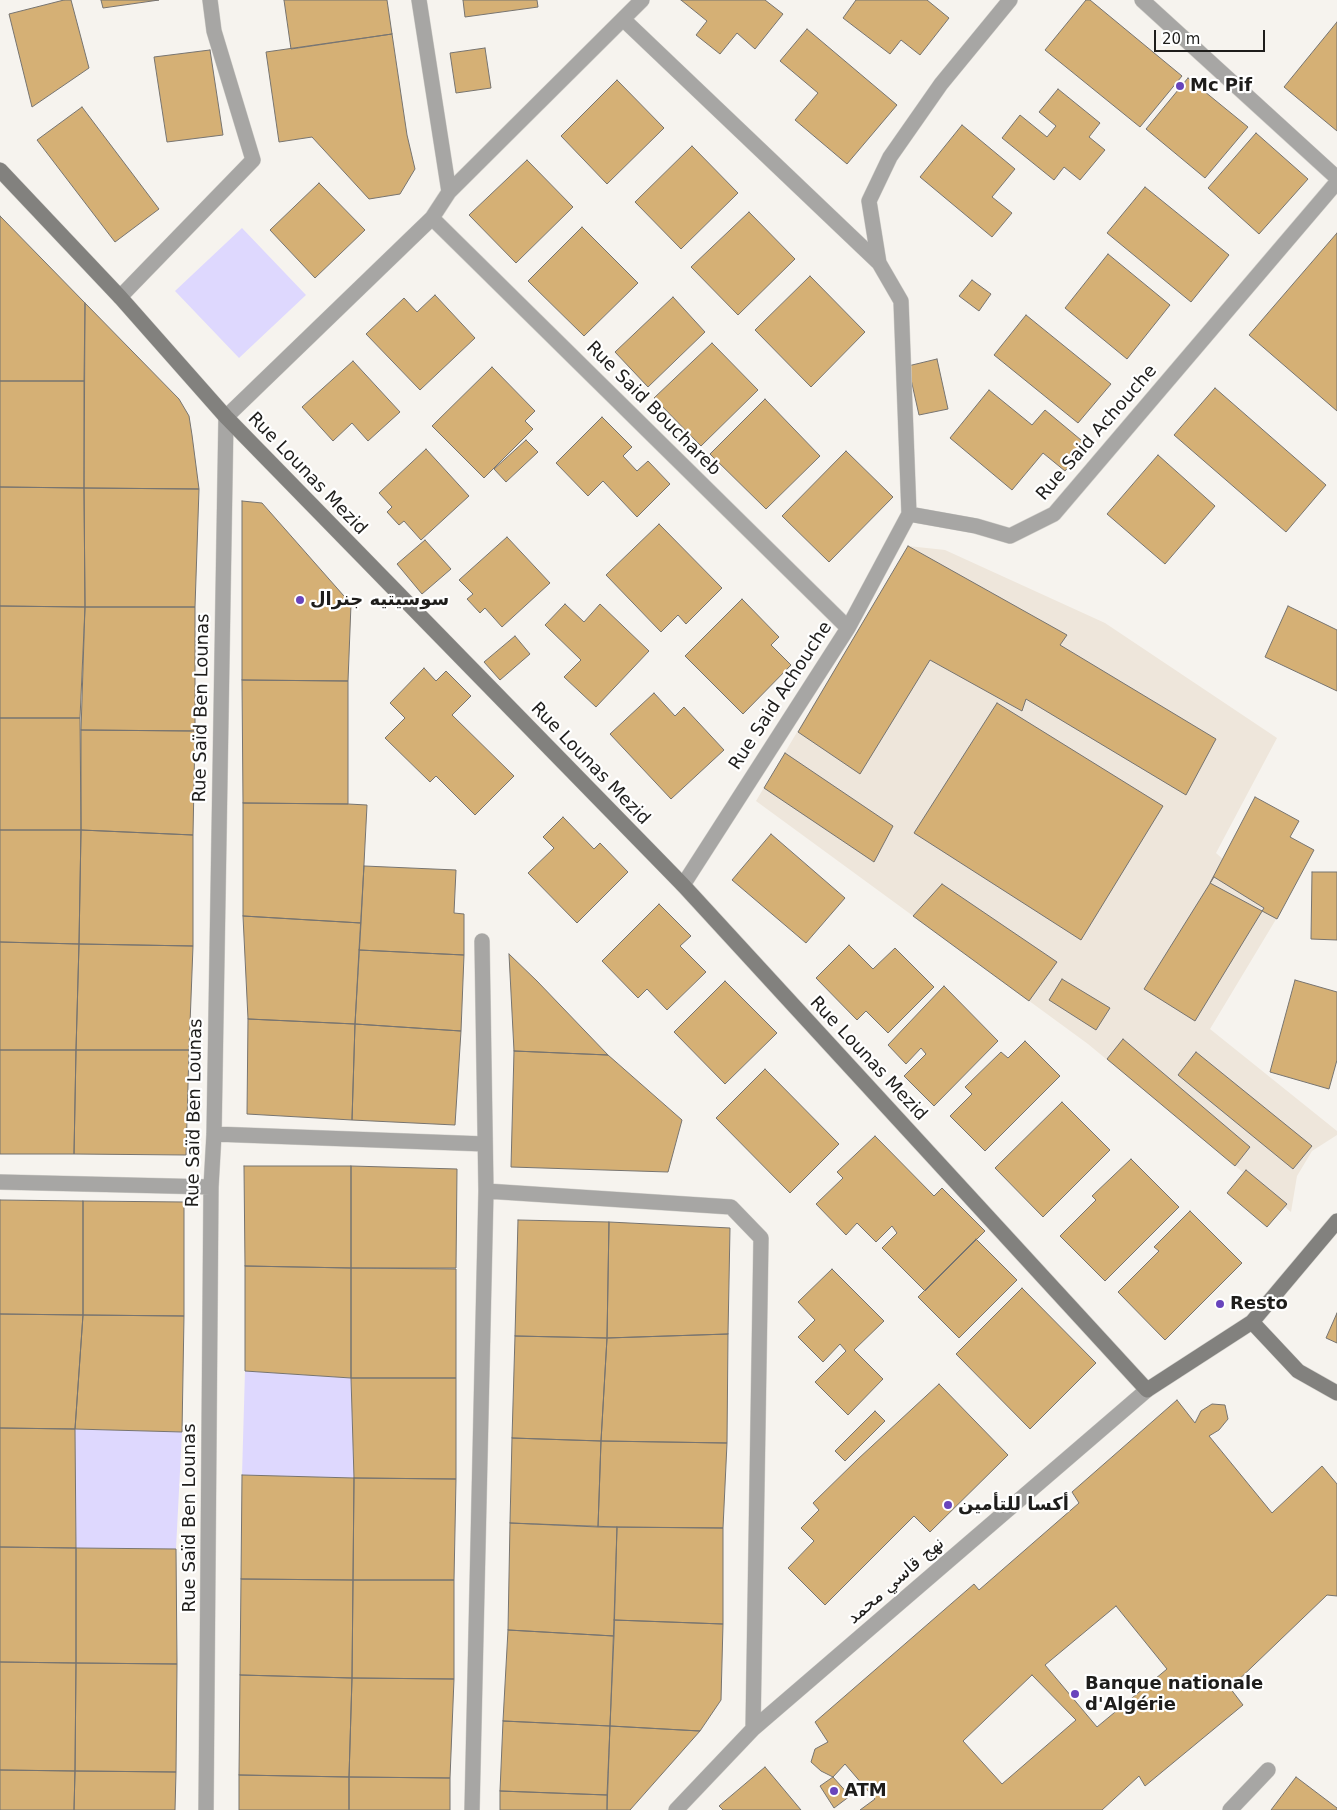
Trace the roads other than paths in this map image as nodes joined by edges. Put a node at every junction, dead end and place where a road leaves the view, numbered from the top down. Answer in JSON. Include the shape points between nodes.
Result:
{"nodes":[{"id":1,"x":210,"y":0,"type":"edge"},
{"id":2,"x":419,"y":0,"type":"edge"},
{"id":3,"x":642,"y":0,"type":"edge"},
{"id":4,"x":1010,"y":0,"type":"edge"},
{"id":5,"x":1142,"y":0,"type":"edge"},
{"id":6,"x":624,"y":20,"type":"junction"},
{"id":7,"x":0,"y":170,"type":"edge"},
{"id":8,"x":1337,"y":178,"type":"edge"},
{"id":9,"x":1337,"y":182,"type":"edge"},
{"id":10,"x":449,"y":192,"type":"junction"},
{"id":11,"x":432,"y":218,"type":"junction"},
{"id":12,"x":879,"y":263,"type":"junction"},
{"id":13,"x":120,"y":297,"type":"junction"},
{"id":14,"x":226,"y":417,"type":"junction"},
{"id":15,"x":909,"y":514,"type":"junction"},
{"id":16,"x":848,"y":628,"type":"junction"},
{"id":17,"x":683,"y":885,"type":"junction"},
{"id":18,"x":482,"y":941,"type":"dead end"},
{"id":19,"x":214,"y":1134,"type":"junction"},
{"id":20,"x":485,"y":1144,"type":"junction"},
{"id":21,"x":0,"y":1182,"type":"edge"},
{"id":22,"x":211,"y":1187,"type":"junction"},
{"id":23,"x":486,"y":1191,"type":"junction"},
{"id":24,"x":1337,"y":1221,"type":"edge"},
{"id":25,"x":1252,"y":1322,"type":"junction"},
{"id":26,"x":1148,"y":1390,"type":"junction"},
{"id":27,"x":1337,"y":1393,"type":"edge"},
{"id":28,"x":753,"y":1729,"type":"junction"},
{"id":29,"x":1268,"y":1770,"type":"dead end"},
{"id":30,"x":206,"y":1810,"type":"edge"},
{"id":31,"x":472,"y":1810,"type":"edge"},
{"id":32,"x":676,"y":1810,"type":"edge"},
{"id":33,"x":1230,"y":1810,"type":"edge"}],
"edges":[{"from":1,"to":13,"type":"street","via":[[214,31],[254,160]]},
{"from":2,"to":10,"type":"street"},
{"from":3,"to":6,"type":"street"},
{"from":4,"to":12,"type":"street","via":[[941,84],[890,157],[869,201]]},
{"from":5,"to":8,"type":"street"},
{"from":6,"to":10,"type":"street"},
{"from":6,"to":12,"type":"street"},
{"from":7,"to":13,"type":"street","name":"Rue Lounas Mezid"},
{"from":9,"to":15,"type":"street","name":"Rue Said Achouche","via":[[1054,514],[1010,536],[976,526]]},
{"from":10,"to":11,"type":"street"},
{"from":11,"to":14,"type":"street"},
{"from":11,"to":16,"type":"street","name":"Rue Said Bouchareb"},
{"from":12,"to":15,"type":"street","via":[[901,301]]},
{"from":13,"to":14,"type":"street","name":"Rue Lounas Mezid"},
{"from":14,"to":17,"type":"street","name":"Rue Lounas Mezid"},
{"from":14,"to":19,"type":"street","name":"Rue Saïd Ben Lounas"},
{"from":15,"to":16,"type":"street","name":"Rue Said Achouche"},
{"from":16,"to":17,"type":"street","name":"Rue Said Achouche"},
{"from":17,"to":26,"type":"street","name":"Rue Lounas Mezid"},
{"from":18,"to":20,"type":"street"},
{"from":19,"to":20,"type":"street"},
{"from":19,"to":22,"type":"street","name":"Rue Saïd Ben Lounas"},
{"from":20,"to":23,"type":"street"},
{"from":21,"to":22,"type":"street"},
{"from":22,"to":30,"type":"street","name":"Rue Saïd Ben Lounas"},
{"from":23,"to":28,"type":"street","via":[[731,1207],[761,1238]]},
{"from":23,"to":31,"type":"street"},
{"from":24,"to":25,"type":"street"},
{"from":25,"to":26,"type":"street"},
{"from":25,"to":27,"type":"street","via":[[1298,1370]]},
{"from":26,"to":28,"type":"street","name":"نهج قاسي محمد"},
{"from":28,"to":32,"type":"street","name":"نهج قاسي محمد"},
{"from":29,"to":33,"type":"street"}]}
